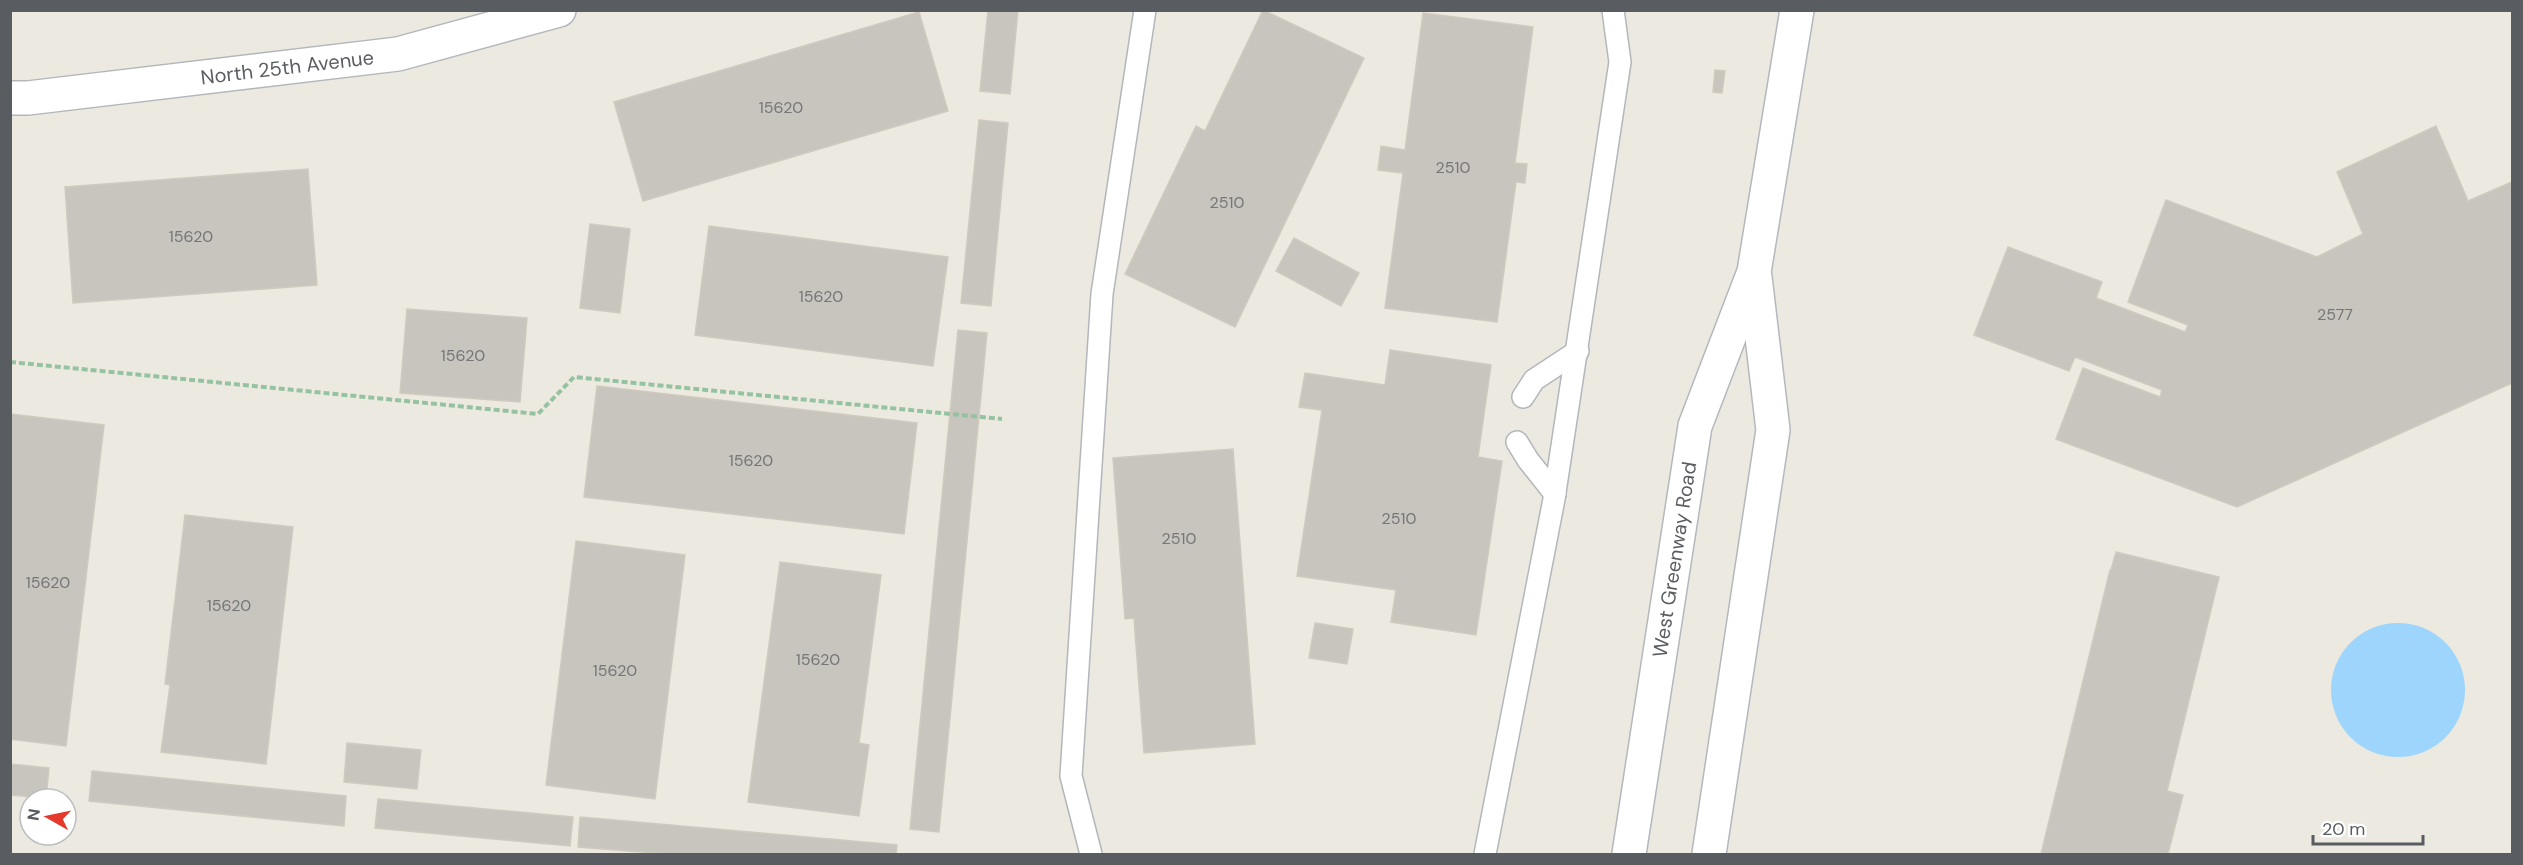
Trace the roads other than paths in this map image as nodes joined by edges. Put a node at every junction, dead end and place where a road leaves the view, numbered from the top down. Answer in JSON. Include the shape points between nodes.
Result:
{"nodes":[{"id":1,"x":559,"y":10,"type":"edge"},
{"id":2,"x":1145,"y":10,"type":"edge"},
{"id":3,"x":1613,"y":10,"type":"edge"},
{"id":4,"x":1797,"y":10,"type":"edge"},
{"id":5,"x":10,"y":98,"type":"edge"},
{"id":6,"x":1754,"y":272,"type":"junction"},
{"id":7,"x":1578,"y":351,"type":"junction"},
{"id":8,"x":1523,"y":397,"type":"dead end"},
{"id":9,"x":1517,"y":442,"type":"dead end"},
{"id":10,"x":1555,"y":494,"type":"junction"},
{"id":11,"x":1091,"y":855,"type":"edge"},
{"id":12,"x":1485,"y":855,"type":"edge"},
{"id":13,"x":1629,"y":855,"type":"edge"},
{"id":14,"x":1709,"y":855,"type":"edge"}],
"edges":[{"from":1,"to":5,"type":"main road","name":"North 25th Avenue","via":[[398,54]]},
{"from":2,"to":11,"type":"lane","via":[[1101,305],[1071,776]]},
{"from":3,"to":7,"type":"lane","via":[[1620,63]]},
{"from":4,"to":6,"type":"main road","name":"West Greenway Road"},
{"from":6,"to":13,"type":"main road","name":"West Greenway Road","via":[[1695,426]]},
{"from":6,"to":14,"type":"main road","name":"West Greenway Road","via":[[1773,430]]},
{"from":7,"to":8,"type":"lane","via":[[1534,380]]},
{"from":7,"to":10,"type":"lane"},
{"from":9,"to":10,"type":"lane"},
{"from":10,"to":12,"type":"lane"}]}
